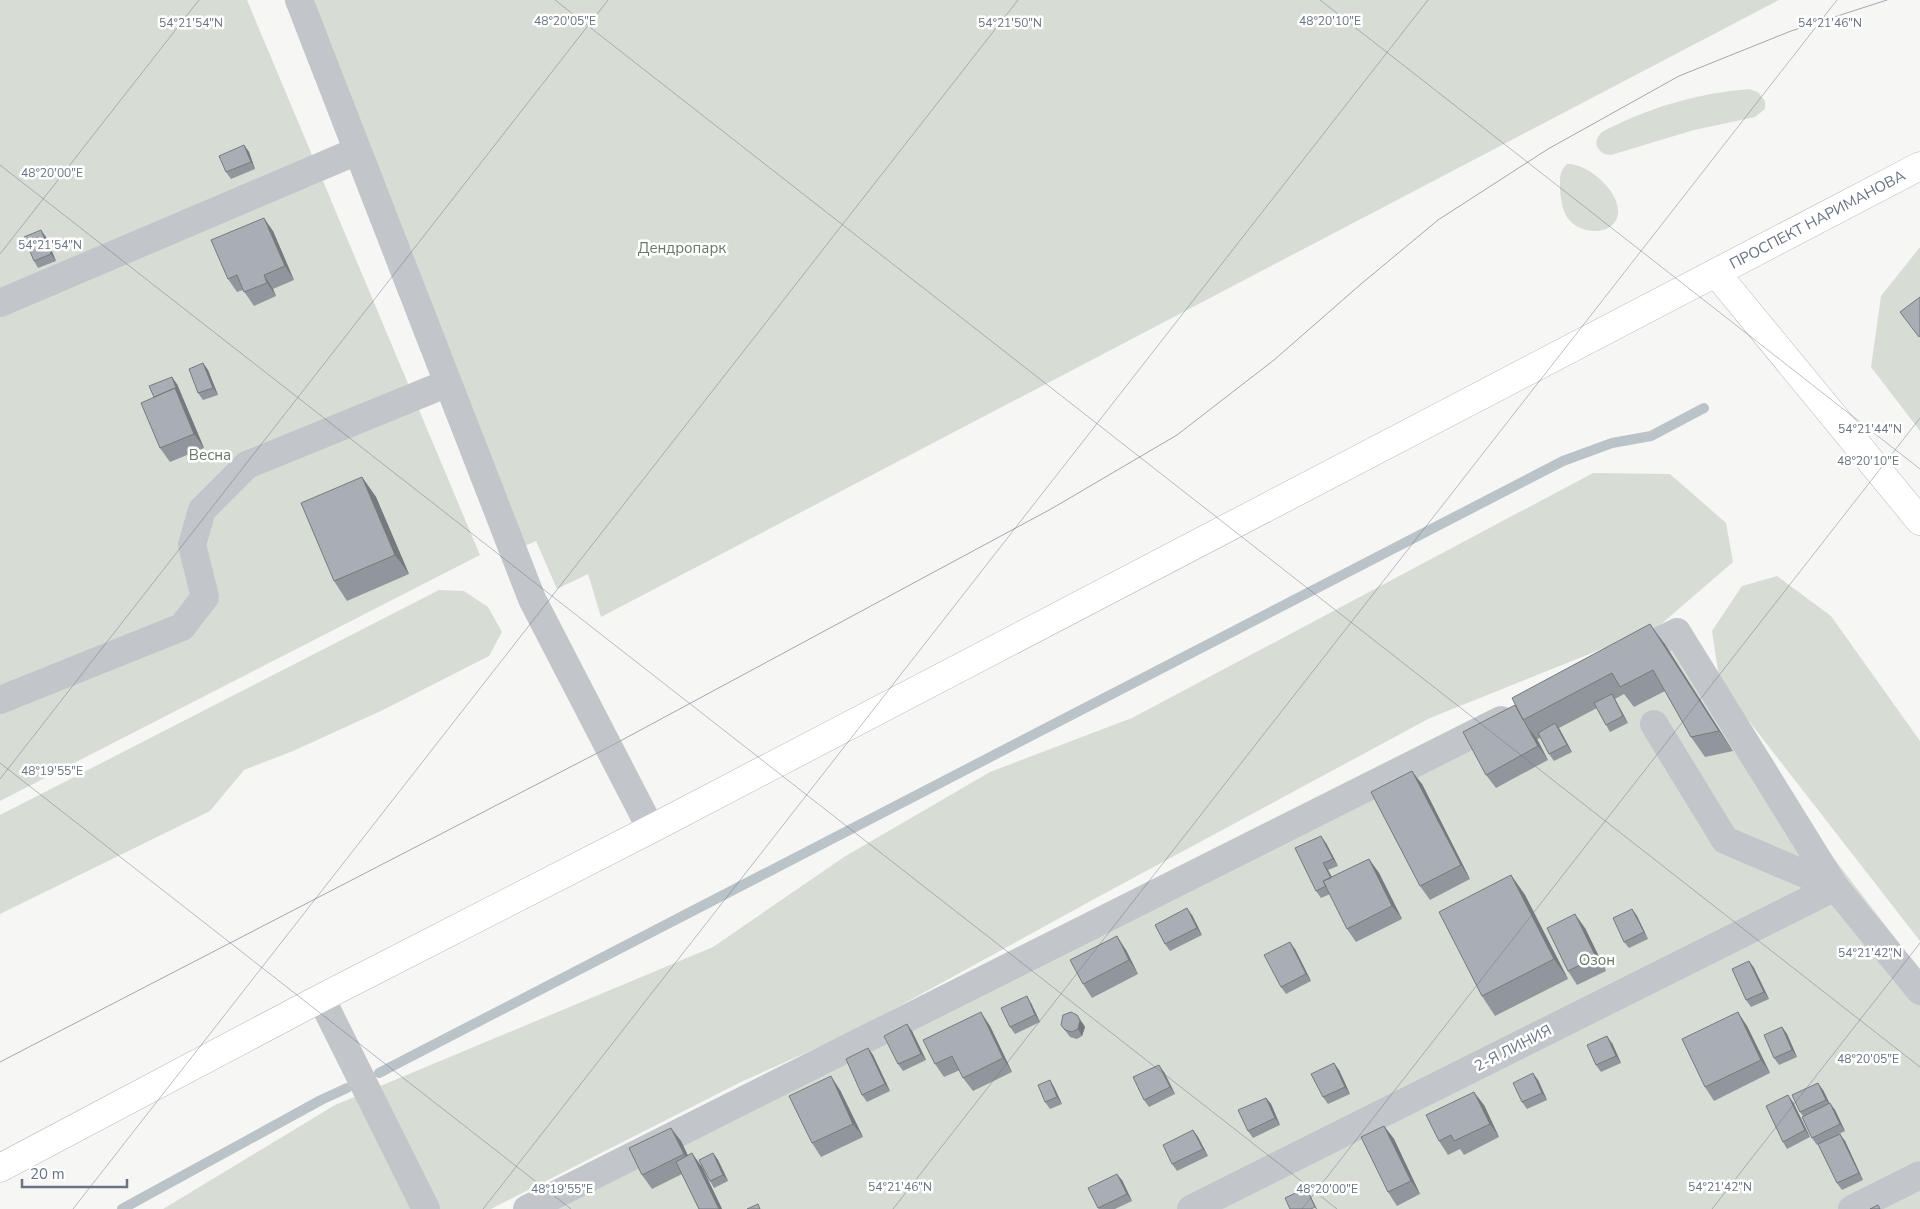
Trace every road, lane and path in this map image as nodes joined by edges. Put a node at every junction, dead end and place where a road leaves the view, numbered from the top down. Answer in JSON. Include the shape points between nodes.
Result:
{"nodes":[{"id":1,"x":299,"y":0,"type":"edge"},
{"id":2,"x":358,"y":151,"type":"junction"},
{"id":3,"x":1920,"y":166,"type":"edge"},
{"id":4,"x":1716,"y":273,"type":"junction"},
{"id":5,"x":0,"y":303,"type":"edge"},
{"id":6,"x":448,"y":383,"type":"junction"},
{"id":7,"x":1920,"y":521,"type":"edge"},
{"id":8,"x":1606,"y":668,"type":"edge"},
{"id":9,"x":0,"y":700,"type":"edge"},
{"id":10,"x":1526,"y":708,"type":"edge"},
{"id":11,"x":1654,"y":724,"type":"dead end"},
{"id":12,"x":651,"y":830,"type":"junction"},
{"id":13,"x":1835,"y":887,"type":"junction"},
{"id":14,"x":1920,"y":991,"type":"edge"},
{"id":15,"x":321,"y":998,"type":"junction"},
{"id":16,"x":0,"y":1168,"type":"edge"},
{"id":17,"x":1920,"y":1175,"type":"edge"},
{"id":18,"x":426,"y":1209,"type":"edge"},
{"id":19,"x":527,"y":1209,"type":"edge"},
{"id":20,"x":1191,"y":1209,"type":"edge"},
{"id":21,"x":1852,"y":1209,"type":"edge"}],
"edges":[{"from":1,"to":2,"type":"lane"},
{"from":2,"to":5,"type":"lane"},
{"from":2,"to":6,"type":"lane"},
{"from":3,"to":4,"type":"main road","name":"ПРОСПЕКТ НАРИМАНОВА"},
{"from":4,"to":7,"type":"main road"},
{"from":4,"to":12,"type":"main road","name":"ПРОСПЕКТ НАРИМАНОВА"},
{"from":6,"to":9,"type":"lane","via":[[247,465],[202,510],[192,545],[205,597],[182,627]]},
{"from":6,"to":12,"type":"lane","via":[[532,599]]},
{"from":8,"to":13,"type":"lane","via":[[1676,632]]},
{"from":10,"to":19,"type":"lane"},
{"from":11,"to":13,"type":"lane","via":[[1725,840]]},
{"from":12,"to":15,"type":"main road","name":"ПРОСПЕКТ НАРИМАНОВА"},
{"from":13,"to":14,"type":"lane"},
{"from":13,"to":20,"type":"lane","name":"2-Я ЛИНИЯ"},
{"from":15,"to":16,"type":"main road","name":"ПРОСПЕКТ НАРИМАНОВА"},
{"from":15,"to":18,"type":"lane"},
{"from":17,"to":21,"type":"lane"}]}
